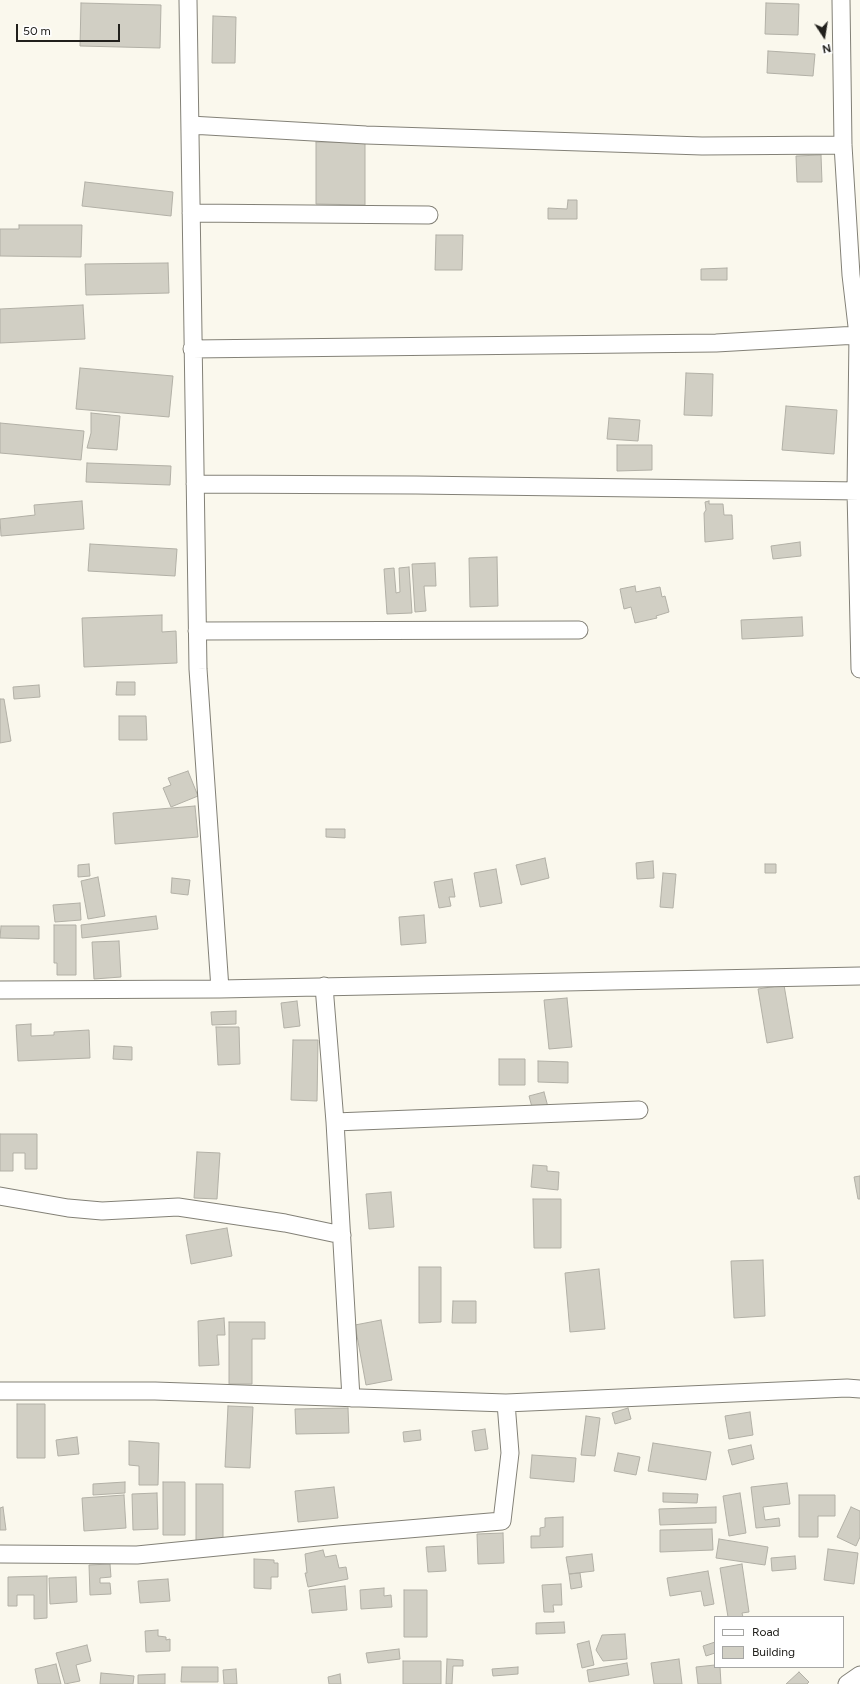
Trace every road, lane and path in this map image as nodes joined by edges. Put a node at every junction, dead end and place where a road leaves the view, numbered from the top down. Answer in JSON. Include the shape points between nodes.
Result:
{"nodes":[{"id":1,"x":188,"y":0,"type":"edge"},
{"id":2,"x":841,"y":0,"type":"edge"},
{"id":3,"x":190,"y":125,"type":"junction"},
{"id":4,"x":843,"y":145,"type":"junction"},
{"id":5,"x":852,"y":164,"type":"edge"},
{"id":6,"x":191,"y":213,"type":"junction"},
{"id":7,"x":429,"y":215,"type":"dead end"},
{"id":8,"x":859,"y":335,"type":"edge"},
{"id":9,"x":192,"y":349,"type":"junction"},
{"id":10,"x":195,"y":484,"type":"junction"},
{"id":11,"x":858,"y":491,"type":"edge"},
{"id":12,"x":579,"y":630,"type":"dead end"},
{"id":13,"x":197,"y":631,"type":"junction"},
{"id":14,"x":860,"y":669,"type":"edge"},
{"id":15,"x":860,"y":976,"type":"edge"},
{"id":16,"x":324,"y":986,"type":"junction"},
{"id":17,"x":220,"y":989,"type":"junction"},
{"id":18,"x":0,"y":990,"type":"edge"},
{"id":19,"x":639,"y":1110,"type":"dead end"},
{"id":20,"x":335,"y":1122,"type":"junction"},
{"id":21,"x":0,"y":1196,"type":"edge"},
{"id":22,"x":342,"y":1235,"type":"junction"},
{"id":23,"x":860,"y":1389,"type":"edge"},
{"id":24,"x":0,"y":1391,"type":"edge"},
{"id":25,"x":351,"y":1398,"type":"junction"},
{"id":26,"x":506,"y":1403,"type":"junction"},
{"id":27,"x":0,"y":1554,"type":"edge"},
{"id":28,"x":860,"y":1675,"type":"edge"},
{"id":29,"x":847,"y":1684,"type":"edge"}],
"edges":[{"from":1,"to":3,"type":"street"},
{"from":2,"to":4,"type":"street"},
{"from":3,"to":4,"type":"street","via":[[366,135],[702,146]]},
{"from":3,"to":6,"type":"street"},
{"from":4,"to":5,"type":"street"},
{"from":5,"to":8,"type":"street","via":[[851,275]]},
{"from":6,"to":7,"type":"street"},
{"from":6,"to":9,"type":"street"},
{"from":8,"to":9,"type":"street","via":[[716,343]]},
{"from":8,"to":11,"type":"street"},
{"from":9,"to":10,"type":"street"},
{"from":10,"to":11,"type":"street"},
{"from":10,"to":13,"type":"street"},
{"from":11,"to":14,"type":"street"},
{"from":12,"to":13,"type":"street"},
{"from":13,"to":17,"type":"street"},
{"from":15,"to":16,"type":"street"},
{"from":16,"to":17,"type":"street"},
{"from":16,"to":20,"type":"street"},
{"from":17,"to":18,"type":"street"},
{"from":19,"to":20,"type":"street"},
{"from":20,"to":22,"type":"street"},
{"from":21,"to":22,"type":"street","via":[[68,1208],[102,1210],[178,1207],[284,1223]]},
{"from":22,"to":25,"type":"street"},
{"from":23,"to":26,"type":"street"},
{"from":24,"to":25,"type":"street","via":[[155,1391]]},
{"from":25,"to":26,"type":"street"},
{"from":26,"to":27,"type":"street","via":[[510,1453],[502,1521],[137,1555]]},
{"from":28,"to":29,"type":"street"}]}
